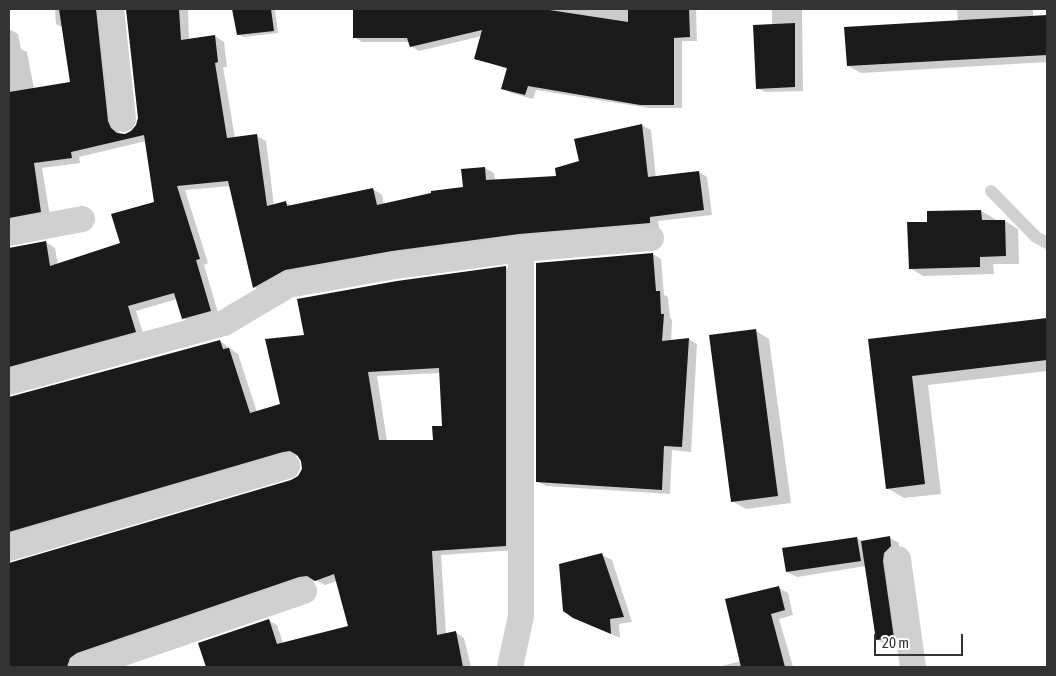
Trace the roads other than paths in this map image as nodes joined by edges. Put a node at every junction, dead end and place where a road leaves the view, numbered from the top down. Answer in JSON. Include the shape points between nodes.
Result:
{"nodes":[{"id":1,"x":112,"y":9,"type":"edge"},
{"id":2,"x":124,"y":119,"type":"dead end"},
{"id":3,"x":991,"y":191,"type":"dead end"},
{"id":4,"x":82,"y":219,"type":"dead end"},
{"id":5,"x":9,"y":233,"type":"edge"},
{"id":6,"x":651,"y":238,"type":"dead end"},
{"id":7,"x":1047,"y":243,"type":"edge"},
{"id":8,"x":522,"y":249,"type":"junction"},
{"id":9,"x":9,"y":382,"type":"edge"},
{"id":10,"x":287,"y":466,"type":"dead end"},
{"id":11,"x":9,"y":548,"type":"edge"},
{"id":12,"x":898,"y":559,"type":"dead end"},
{"id":13,"x":304,"y":591,"type":"dead end"},
{"id":14,"x":82,"y":667,"type":"edge"},
{"id":15,"x":510,"y":667,"type":"edge"},
{"id":16,"x":913,"y":667,"type":"edge"}],
"edges":[{"from":1,"to":2,"type":"street"},
{"from":3,"to":7,"type":"lane","via":[[1036,237]]},
{"from":4,"to":5,"type":"street"},
{"from":6,"to":8,"type":"street"},
{"from":8,"to":9,"type":"street","via":[[288,284],[224,323]]},
{"from":8,"to":15,"type":"street","via":[[521,616]]},
{"from":10,"to":11,"type":"street"},
{"from":12,"to":16,"type":"street"},
{"from":13,"to":14,"type":"street"}]}
